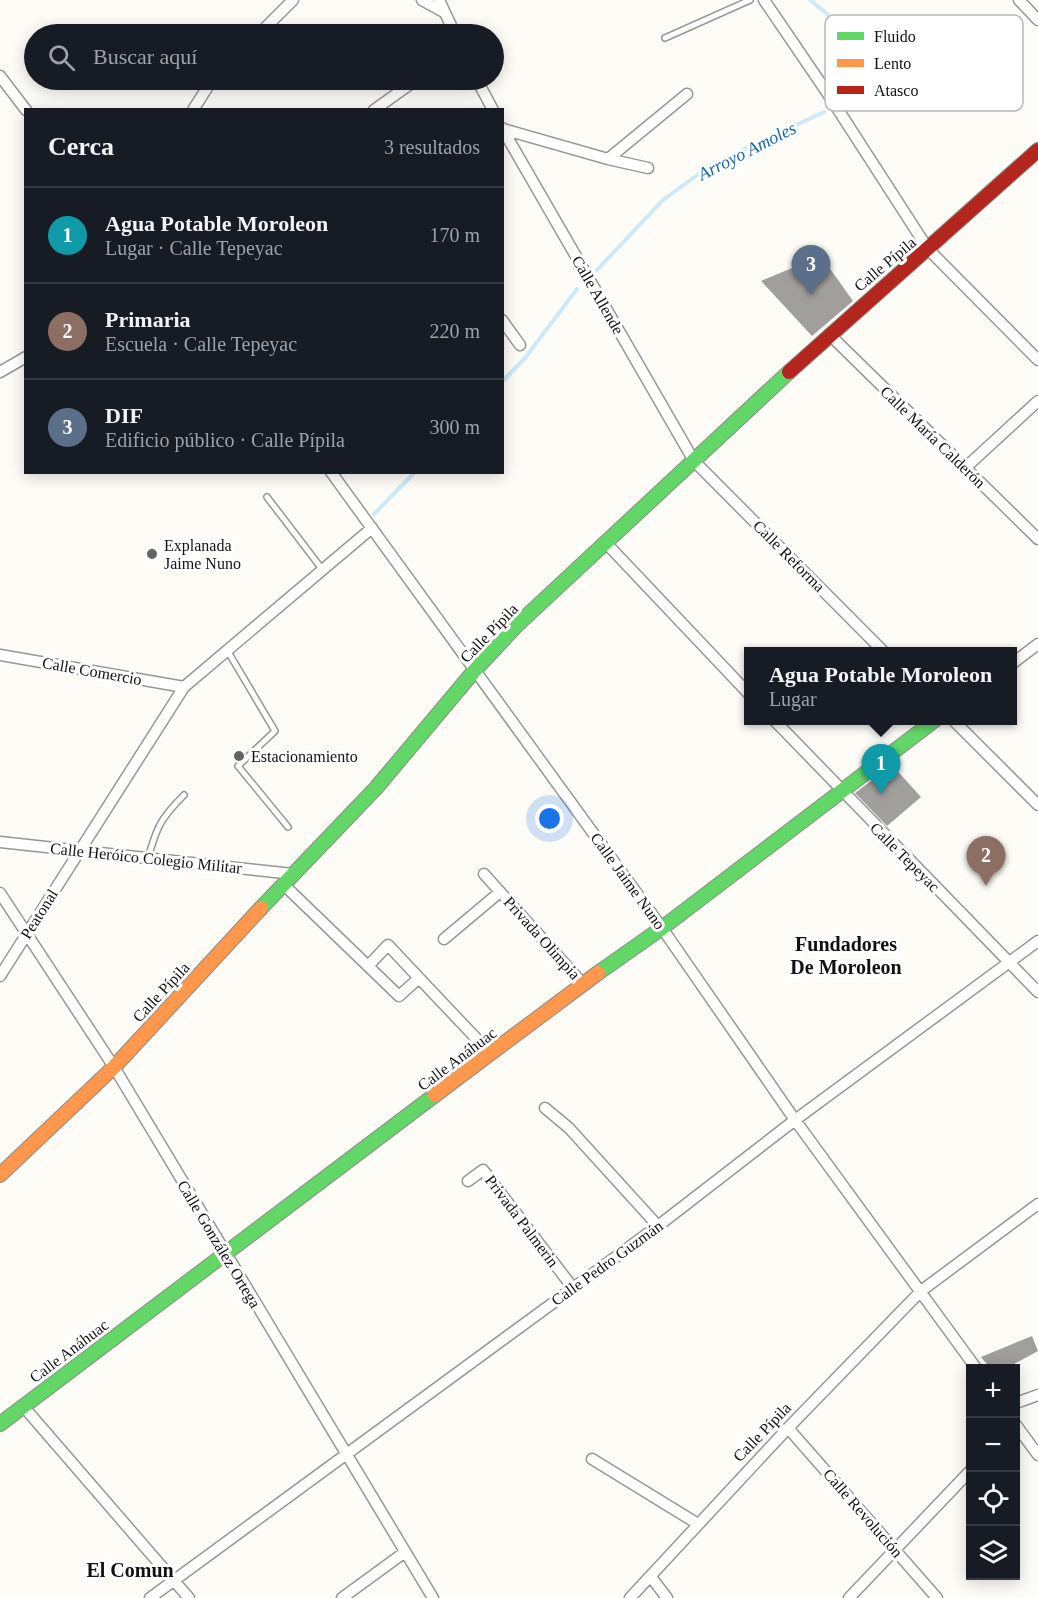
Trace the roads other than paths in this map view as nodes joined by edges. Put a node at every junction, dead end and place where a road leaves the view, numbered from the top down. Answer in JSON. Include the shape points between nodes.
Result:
{"nodes":[{"id":1,"x":293,"y":0,"type":"edge"},
{"id":2,"x":422,"y":0,"type":"edge"},
{"id":3,"x":440,"y":0,"type":"edge"},
{"id":4,"x":750,"y":0,"type":"edge"},
{"id":5,"x":764,"y":0,"type":"edge"},
{"id":6,"x":1019,"y":0,"type":"edge"},
{"id":7,"x":444,"y":12,"type":"junction"},
{"id":8,"x":1038,"y":20,"type":"edge"},
{"id":9,"x":269,"y":24,"type":"edge"},
{"id":10,"x":450,"y":24,"type":"edge"},
{"id":11,"x":665,"y":38,"type":"dead end"},
{"id":12,"x":0,"y":76,"type":"edge"},
{"id":13,"x":206,"y":90,"type":"edge"},
{"id":14,"x":402,"y":90,"type":"edge"},
{"id":15,"x":482,"y":90,"type":"edge"},
{"id":16,"x":825,"y":90,"type":"edge"},
{"id":17,"x":687,"y":94,"type":"dead end"},
{"id":18,"x":24,"y":108,"type":"edge"},
{"id":19,"x":194,"y":108,"type":"edge"},
{"id":20,"x":377,"y":108,"type":"edge"},
{"id":21,"x":492,"y":108,"type":"edge"},
{"id":22,"x":839,"y":111,"type":"edge"},
{"id":23,"x":504,"y":129,"type":"edge"},
{"id":24,"x":504,"y":131,"type":"edge"},
{"id":25,"x":1038,"y":150,"type":"edge"},
{"id":26,"x":608,"y":159,"type":"junction"},
{"id":27,"x":648,"y":168,"type":"dead end"},
{"id":28,"x":928,"y":249,"type":"junction"},
{"id":29,"x":504,"y":323,"type":"edge"},
{"id":30,"x":829,"y":334,"type":"junction"},
{"id":31,"x":520,"y":345,"type":"dead end"},
{"id":32,"x":24,"y":358,"type":"edge"},
{"id":33,"x":1038,"y":360,"type":"edge"},
{"id":34,"x":0,"y":372,"type":"edge"},
{"id":35,"x":1038,"y":401,"type":"edge"},
{"id":36,"x":694,"y":461,"type":"junction"},
{"id":37,"x":965,"y":468,"type":"junction"},
{"id":38,"x":332,"y":474,"type":"edge"},
{"id":39,"x":267,"y":498,"type":"dead end"},
{"id":40,"x":372,"y":528,"type":"junction"},
{"id":41,"x":1038,"y":539,"type":"edge"},
{"id":42,"x":606,"y":543,"type":"junction"},
{"id":43,"x":322,"y":569,"type":"junction"},
{"id":44,"x":1038,"y":644,"type":"edge"},
{"id":45,"x":880,"y":647,"type":"edge"},
{"id":46,"x":227,"y":650,"type":"junction"},
{"id":47,"x":0,"y":655,"type":"edge"},
{"id":48,"x":1017,"y":660,"type":"edge"},
{"id":49,"x":475,"y":670,"type":"junction"},
{"id":50,"x":184,"y":687,"type":"junction"},
{"id":51,"x":744,"y":689,"type":"edge"},
{"id":52,"x":779,"y":725,"type":"edge"},
{"id":53,"x":928,"y":725,"type":"edge"},
{"id":54,"x":958,"y":725,"type":"edge"},
{"id":55,"x":841,"y":791,"type":"junction"},
{"id":56,"x":184,"y":795,"type":"dead end"},
{"id":57,"x":1038,"y":805,"type":"edge"},
{"id":58,"x":288,"y":827,"type":"dead end"},
{"id":59,"x":0,"y":842,"type":"edge"},
{"id":60,"x":79,"y":851,"type":"junction"},
{"id":61,"x":148,"y":858,"type":"junction"},
{"id":62,"x":484,"y":874,"type":"dead end"},
{"id":63,"x":288,"y":879,"type":"junction"},
{"id":64,"x":500,"y":892,"type":"junction"},
{"id":65,"x":0,"y":893,"type":"edge"},
{"id":66,"x":662,"y":928,"type":"junction"},
{"id":67,"x":26,"y":935,"type":"junction"},
{"id":68,"x":444,"y":939,"type":"dead end"},
{"id":69,"x":1038,"y":941,"type":"edge"},
{"id":70,"x":1009,"y":962,"type":"junction"},
{"id":71,"x":368,"y":966,"type":"junction"},
{"id":72,"x":0,"y":976,"type":"edge"},
{"id":73,"x":419,"y":978,"type":"junction"},
{"id":74,"x":583,"y":984,"type":"junction"},
{"id":75,"x":1038,"y":992,"type":"edge"},
{"id":76,"x":491,"y":1054,"type":"junction"},
{"id":77,"x":114,"y":1067,"type":"junction"},
{"id":78,"x":545,"y":1108,"type":"dead end"},
{"id":79,"x":795,"y":1120,"type":"junction"},
{"id":80,"x":0,"y":1175,"type":"edge"},
{"id":81,"x":468,"y":1181,"type":"dead end"},
{"id":82,"x":1038,"y":1204,"type":"edge"},
{"id":83,"x":658,"y":1226,"type":"junction"},
{"id":84,"x":225,"y":1254,"type":"junction"},
{"id":85,"x":573,"y":1288,"type":"junction"},
{"id":86,"x":921,"y":1291,"type":"junction"},
{"id":87,"x":973,"y":1364,"type":"edge"},
{"id":88,"x":1038,"y":1395,"type":"edge"},
{"id":89,"x":1020,"y":1402,"type":"edge"},
{"id":90,"x":23,"y":1406,"type":"junction"},
{"id":91,"x":0,"y":1424,"type":"edge"},
{"id":92,"x":788,"y":1428,"type":"junction"},
{"id":93,"x":1020,"y":1430,"type":"edge"},
{"id":94,"x":1038,"y":1455,"type":"edge"},
{"id":95,"x":346,"y":1456,"type":"junction"},
{"id":96,"x":592,"y":1460,"type":"dead end"},
{"id":97,"x":969,"y":1472,"type":"edge"},
{"id":98,"x":698,"y":1524,"type":"junction"},
{"id":99,"x":894,"y":1550,"type":"junction"},
{"id":100,"x":405,"y":1552,"type":"junction"},
{"id":101,"x":651,"y":1577,"type":"junction"},
{"id":102,"x":174,"y":1581,"type":"junction"},
{"id":103,"x":150,"y":1598,"type":"edge"},
{"id":104,"x":189,"y":1598,"type":"edge"},
{"id":105,"x":342,"y":1598,"type":"edge"},
{"id":106,"x":433,"y":1598,"type":"edge"},
{"id":107,"x":630,"y":1598,"type":"edge"},
{"id":108,"x":667,"y":1598,"type":"edge"},
{"id":109,"x":849,"y":1598,"type":"edge"},
{"id":110,"x":937,"y":1598,"type":"edge"}],
"edges":[{"from":1,"to":9,"type":"street"},
{"from":2,"to":7,"type":"street"},
{"from":3,"to":7,"type":"street"},
{"from":4,"to":11,"type":"lane"},
{"from":5,"to":16,"type":"street"},
{"from":6,"to":8,"type":"street"},
{"from":7,"to":10,"type":"street"},
{"from":12,"to":18,"type":"street"},
{"from":13,"to":19,"type":"street"},
{"from":14,"to":20,"type":"street"},
{"from":15,"to":21,"type":"street"},
{"from":17,"to":26,"type":"street"},
{"from":22,"to":28,"type":"street"},
{"from":23,"to":26,"type":"street"},
{"from":24,"to":36,"type":"street","name":"Calle Allende"},
{"from":25,"to":28,"type":"street","name":"Calle Pípila"},
{"from":26,"to":27,"type":"street"},
{"from":28,"to":30,"type":"street","name":"Calle Pípila"},
{"from":28,"to":33,"type":"street"},
{"from":29,"to":31,"type":"street"},
{"from":30,"to":36,"type":"street","name":"Calle Pípila"},
{"from":30,"to":37,"type":"street","name":"Calle María Calderón"},
{"from":32,"to":34,"type":"street"},
{"from":35,"to":37,"type":"street"},
{"from":36,"to":42,"type":"street","name":"Calle Pípila"},
{"from":36,"to":45,"type":"street","name":"Calle Reforma"},
{"from":37,"to":41,"type":"street","name":"Calle María Calderón"},
{"from":38,"to":40,"type":"street","name":"Calle Jaime Nuno"},
{"from":39,"to":43,"type":"lane"},
{"from":40,"to":43,"type":"street","name":"Peatonal"},
{"from":40,"to":49,"type":"street","name":"Calle Jaime Nuno"},
{"from":42,"to":49,"type":"street","name":"Calle Pípila","via":[[517,625]]},
{"from":42,"to":51,"type":"street"},
{"from":43,"to":46,"type":"street","name":"Peatonal"},
{"from":44,"to":48,"type":"street"},
{"from":46,"to":50,"type":"street","name":"Peatonal"},
{"from":46,"to":58,"type":"lane","via":[[275,730],[238,766]]},
{"from":47,"to":50,"type":"street","name":"Calle Comercio"},
{"from":49,"to":63,"type":"street","name":"Calle Pípila","via":[[376,788]]},
{"from":49,"to":66,"type":"street","name":"Calle Jaime Nuno"},
{"from":50,"to":60,"type":"street","name":"Peatonal"},
{"from":52,"to":55,"type":"street","name":"Calle Tepeyac"},
{"from":53,"to":55,"type":"street","name":"Calle Anáhuac"},
{"from":54,"to":57,"type":"street"},
{"from":55,"to":66,"type":"street","name":"Calle Anáhuac"},
{"from":55,"to":70,"type":"street","name":"Calle Tepeyac"},
{"from":56,"to":61,"type":"lane","via":[[166,812]]},
{"from":59,"to":60,"type":"street","name":"Calle Heróico Colegio Militar"},
{"from":60,"to":61,"type":"street","name":"Calle Heróico Colegio Militar"},
{"from":60,"to":67,"type":"street","name":"Peatonal"},
{"from":61,"to":63,"type":"street","name":"Calle Heróico Colegio Militar"},
{"from":62,"to":64,"type":"street","name":"Privada Olimpia"},
{"from":63,"to":71,"type":"street"},
{"from":63,"to":77,"type":"street","name":"Calle Pípila"},
{"from":64,"to":68,"type":"street","name":"Privada Olimpia"},
{"from":64,"to":74,"type":"street","name":"Privada Olimpia"},
{"from":65,"to":67,"type":"street","name":"Calle González Ortega"},
{"from":66,"to":74,"type":"street","name":"Calle Anáhuac"},
{"from":66,"to":79,"type":"street","name":"Calle Jaime Nuno"},
{"from":67,"to":72,"type":"street","name":"Peatonal"},
{"from":67,"to":77,"type":"street","name":"Calle González Ortega"},
{"from":69,"to":70,"type":"street","name":"Calle Pedro Guzmán"},
{"from":70,"to":75,"type":"street","name":"Calle Tepeyac"},
{"from":70,"to":79,"type":"street","name":"Calle Pedro Guzmán"},
{"from":71,"to":73,"type":"street","via":[[399,996]]},
{"from":71,"to":73,"type":"street","via":[[388,945]]},
{"from":73,"to":76,"type":"street"},
{"from":74,"to":76,"type":"street","name":"Calle Anáhuac"},
{"from":76,"to":84,"type":"street","name":"Calle Anáhuac"},
{"from":77,"to":80,"type":"street","name":"Calle Pípila"},
{"from":77,"to":84,"type":"street","name":"Calle González Ortega"},
{"from":78,"to":83,"type":"street","via":[[569,1128]]},
{"from":79,"to":83,"type":"street","name":"Calle Pedro Guzmán"},
{"from":79,"to":86,"type":"street","name":"Calle Jaime Nuno"},
{"from":81,"to":85,"type":"street","name":"Privada Palmerin","via":[[483,1170]]},
{"from":82,"to":86,"type":"street","name":"Calle Pípila"},
{"from":83,"to":85,"type":"street","name":"Calle Pedro Guzmán"},
{"from":84,"to":90,"type":"street","name":"Calle Anáhuac"},
{"from":84,"to":95,"type":"street","name":"Calle González Ortega"},
{"from":85,"to":95,"type":"street","name":"Calle Pedro Guzmán"},
{"from":86,"to":87,"type":"street","name":"Calle Jaime Nuno"},
{"from":86,"to":92,"type":"street","name":"Calle Pípila"},
{"from":88,"to":89,"type":"street"},
{"from":90,"to":91,"type":"street","name":"Calle Anáhuac"},
{"from":90,"to":102,"type":"street"},
{"from":92,"to":98,"type":"street","name":"Calle Pípila"},
{"from":92,"to":99,"type":"street","name":"Calle Revolución"},
{"from":93,"to":94,"type":"street"},
{"from":95,"to":100,"type":"street","name":"Calle González Ortega"},
{"from":95,"to":102,"type":"street","name":"Calle Pedro Guzmán"},
{"from":96,"to":98,"type":"street"},
{"from":97,"to":99,"type":"street"},
{"from":98,"to":101,"type":"street","name":"Calle Pípila"},
{"from":99,"to":109,"type":"street"},
{"from":99,"to":110,"type":"street","name":"Calle Revolución"},
{"from":100,"to":105,"type":"street"},
{"from":100,"to":106,"type":"street","name":"Calle González Ortega"},
{"from":101,"to":107,"type":"street","name":"Calle Pípila"},
{"from":101,"to":108,"type":"street"},
{"from":102,"to":103,"type":"street","name":"Calle Pedro Guzmán"},
{"from":102,"to":104,"type":"street"}]}
